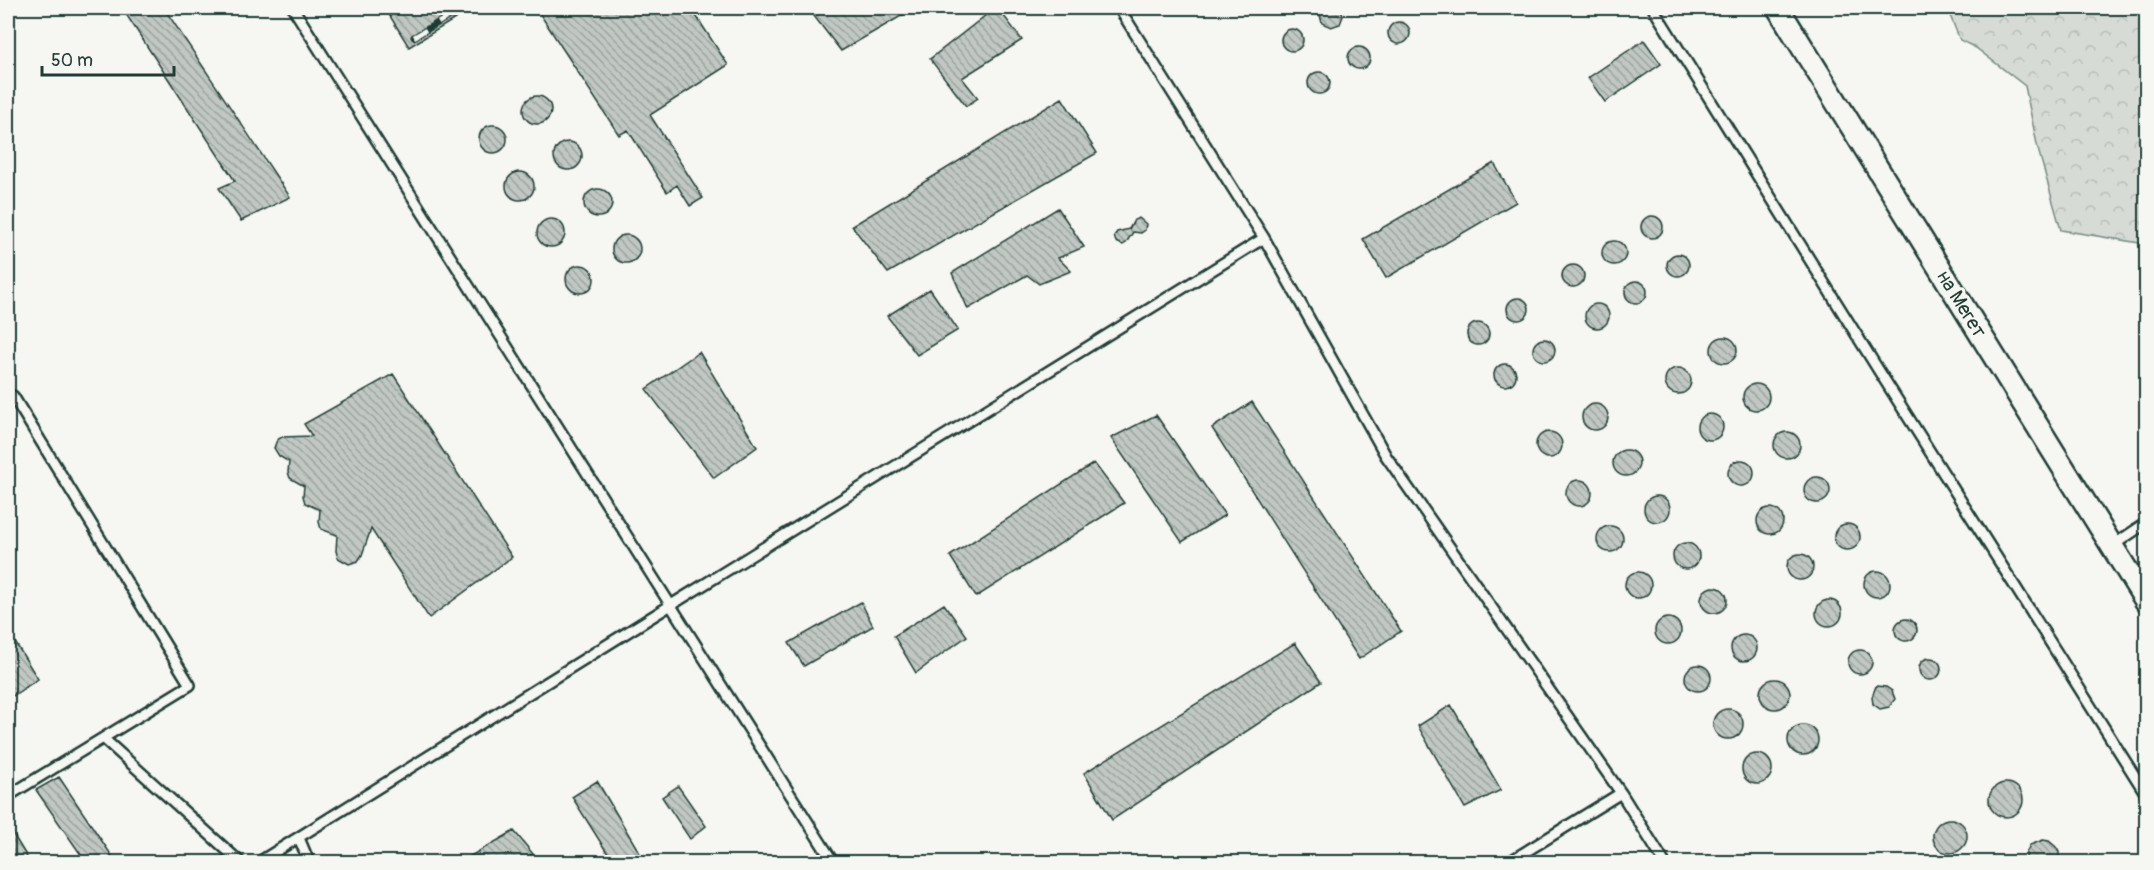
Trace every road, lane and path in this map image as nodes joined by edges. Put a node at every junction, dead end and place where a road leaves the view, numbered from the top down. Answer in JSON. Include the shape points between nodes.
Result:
{"nodes":[{"id":1,"x":293,"y":8,"type":"edge"},
{"id":2,"x":1119,"y":8,"type":"edge"},
{"id":3,"x":1653,"y":8,"type":"edge"},
{"id":4,"x":1778,"y":8,"type":"edge"},
{"id":5,"x":1264,"y":238,"type":"junction"},
{"id":6,"x":8,"y":399,"type":"edge"},
{"id":7,"x":2146,"y":523,"type":"edge"},
{"id":8,"x":2112,"y":546,"type":"junction"},
{"id":9,"x":2146,"y":601,"type":"edge"},
{"id":10,"x":670,"y":605,"type":"junction"},
{"id":11,"x":103,"y":738,"type":"junction"},
{"id":12,"x":1621,"y":793,"type":"junction"},
{"id":13,"x":2146,"y":794,"type":"edge"},
{"id":14,"x":8,"y":796,"type":"edge"},
{"id":15,"x":299,"y":838,"type":"junction"},
{"id":16,"x":240,"y":862,"type":"edge"},
{"id":17,"x":259,"y":862,"type":"edge"},
{"id":18,"x":309,"y":862,"type":"edge"},
{"id":19,"x":833,"y":862,"type":"edge"},
{"id":20,"x":1509,"y":862,"type":"edge"},
{"id":21,"x":1664,"y":862,"type":"edge"}],
"edges":[{"from":1,"to":10,"type":"lane"},
{"from":2,"to":5,"type":"lane"},
{"from":3,"to":13,"type":"lane"},
{"from":4,"to":8,"type":"street","name":"на Мегет"},
{"from":5,"to":10,"type":"lane"},
{"from":5,"to":12,"type":"lane","via":[[1386,456]]},
{"from":6,"to":11,"type":"lane","via":[[12,396],[190,685]]},
{"from":7,"to":8,"type":"lane"},
{"from":8,"to":9,"type":"street","name":"на Мегет"},
{"from":10,"to":15,"type":"lane"},
{"from":10,"to":19,"type":"lane"},
{"from":11,"to":14,"type":"lane"},
{"from":11,"to":16,"type":"lane"},
{"from":12,"to":20,"type":"lane"},
{"from":12,"to":21,"type":"lane"},
{"from":15,"to":17,"type":"lane"},
{"from":15,"to":18,"type":"lane"}]}
